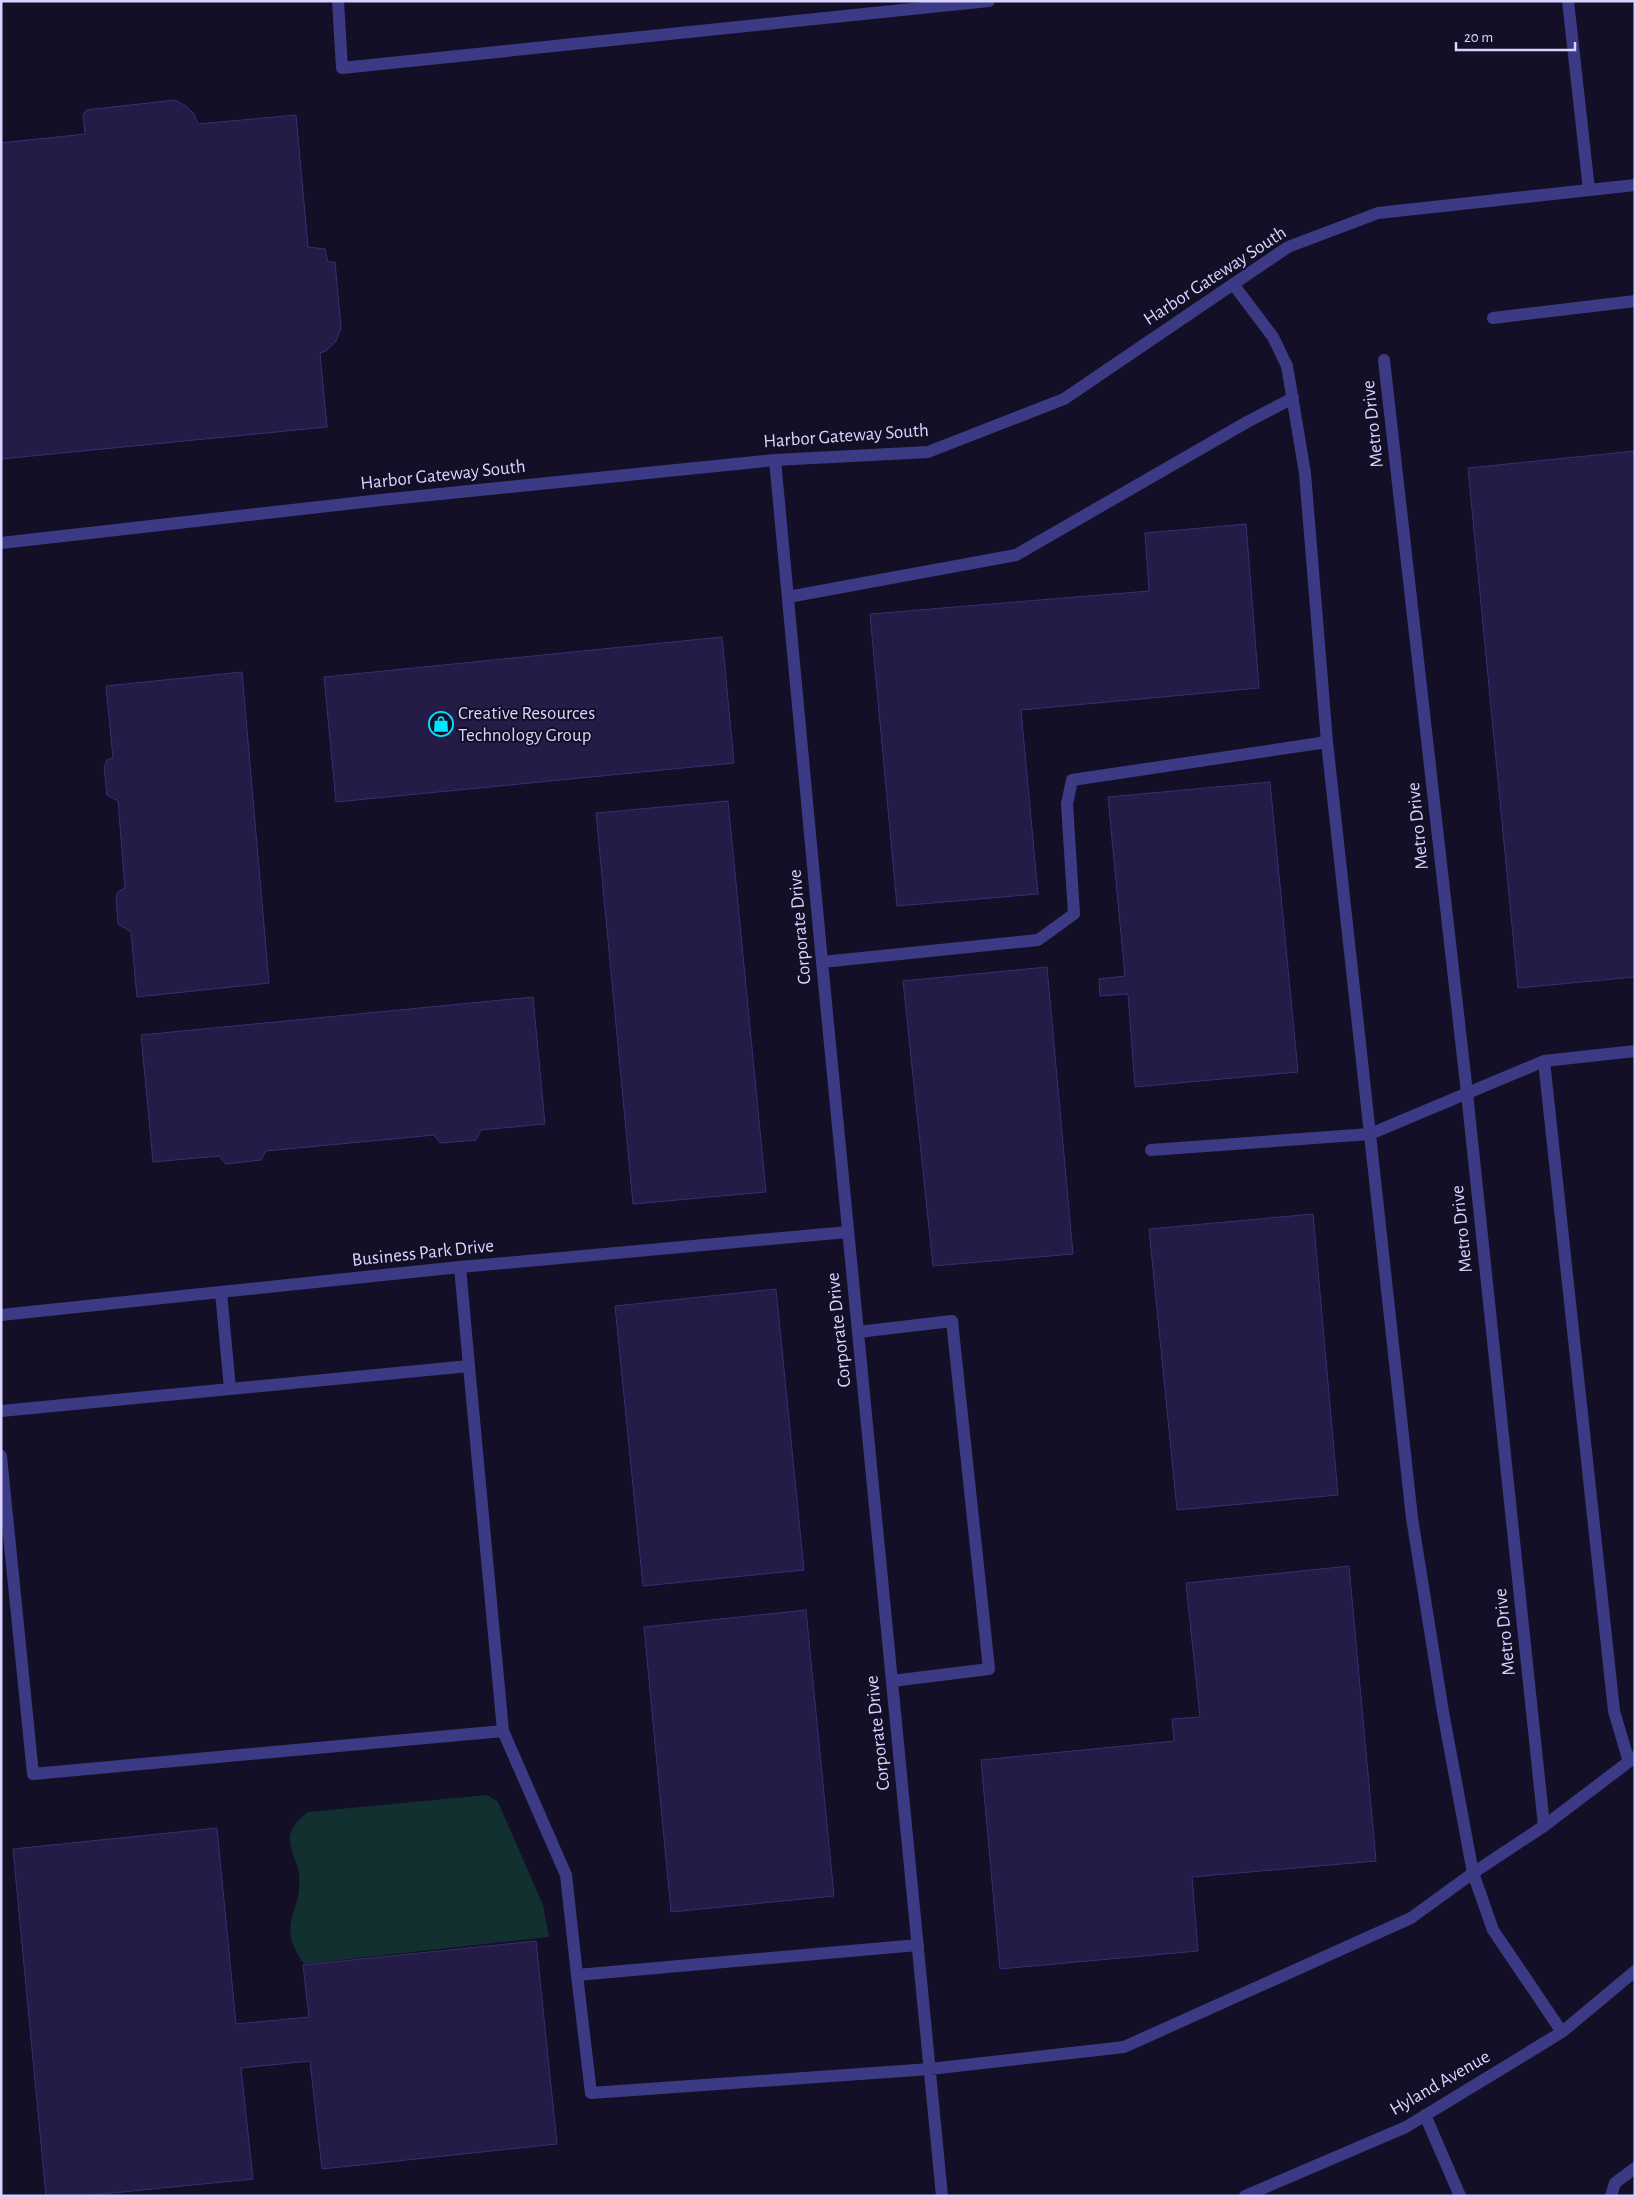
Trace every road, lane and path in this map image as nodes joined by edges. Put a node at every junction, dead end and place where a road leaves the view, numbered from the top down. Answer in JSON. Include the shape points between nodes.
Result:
{"nodes":[{"id":1,"x":338,"y":1,"type":"edge"},
{"id":2,"x":989,"y":1,"type":"edge"},
{"id":3,"x":1568,"y":1,"type":"edge"},
{"id":4,"x":1635,"y":185,"type":"edge"},
{"id":5,"x":1589,"y":190,"type":"junction"},
{"id":6,"x":1233,"y":284,"type":"junction"},
{"id":7,"x":1635,"y":301,"type":"edge"},
{"id":8,"x":1493,"y":318,"type":"dead end"},
{"id":9,"x":1384,"y":360,"type":"dead end"},
{"id":10,"x":1293,"y":398,"type":"junction"},
{"id":11,"x":775,"y":460,"type":"junction"},
{"id":12,"x":1,"y":543,"type":"edge"},
{"id":13,"x":788,"y":598,"type":"junction"},
{"id":14,"x":1327,"y":742,"type":"junction"},
{"id":15,"x":822,"y":962,"type":"junction"},
{"id":16,"x":1635,"y":1051,"type":"edge"},
{"id":17,"x":1544,"y":1061,"type":"junction"},
{"id":18,"x":1467,"y":1093,"type":"junction"},
{"id":19,"x":1370,"y":1134,"type":"junction"},
{"id":20,"x":1151,"y":1150,"type":"dead end"},
{"id":21,"x":848,"y":1232,"type":"junction"},
{"id":22,"x":460,"y":1267,"type":"junction"},
{"id":23,"x":221,"y":1292,"type":"junction"},
{"id":24,"x":1,"y":1315,"type":"edge"},
{"id":25,"x":858,"y":1332,"type":"junction"},
{"id":26,"x":469,"y":1366,"type":"junction"},
{"id":27,"x":230,"y":1389,"type":"junction"},
{"id":28,"x":1,"y":1411,"type":"edge"},
{"id":29,"x":1,"y":1456,"type":"edge"},
{"id":30,"x":892,"y":1680,"type":"junction"},
{"id":31,"x":503,"y":1730,"type":"junction"},
{"id":32,"x":1632,"y":1759,"type":"edge"},
{"id":33,"x":1544,"y":1826,"type":"junction"},
{"id":34,"x":1472,"y":1872,"type":"junction"},
{"id":35,"x":918,"y":1945,"type":"junction"},
{"id":36,"x":1635,"y":1971,"type":"edge"},
{"id":37,"x":577,"y":1975,"type":"junction"},
{"id":38,"x":1562,"y":2032,"type":"junction"},
{"id":39,"x":930,"y":2069,"type":"junction"},
{"id":40,"x":1425,"y":2115,"type":"junction"},
{"id":41,"x":1635,"y":2168,"type":"edge"},
{"id":42,"x":942,"y":2196,"type":"edge"},
{"id":43,"x":1245,"y":2196,"type":"edge"},
{"id":44,"x":1460,"y":2196,"type":"edge"},
{"id":45,"x":1611,"y":2196,"type":"edge"}],
"edges":[{"from":1,"to":2,"type":"street","via":[[342,68]]},
{"from":3,"to":5,"type":"street"},
{"from":4,"to":5,"type":"street","name":"Harbor Gateway South"},
{"from":5,"to":6,"type":"street","name":"Harbor Gateway South","via":[[1378,212],[1288,247]]},
{"from":6,"to":10,"type":"street","via":[[1273,337],[1286,366]]},
{"from":6,"to":11,"type":"street","name":"Harbor Gateway South","via":[[1064,399],[928,452]]},
{"from":7,"to":8,"type":"street"},
{"from":9,"to":18,"type":"street","name":"Metro Drive"},
{"from":10,"to":13,"type":"street","via":[[1016,556]]},
{"from":10,"to":14,"type":"street","via":[[1305,473]]},
{"from":11,"to":12,"type":"street","name":"Harbor Gateway South"},
{"from":11,"to":13,"type":"street","name":"Corporate Drive"},
{"from":13,"to":15,"type":"street","name":"Corporate Drive"},
{"from":14,"to":15,"type":"street","via":[[1072,780],[1068,804],[1074,914],[1038,940]]},
{"from":14,"to":19,"type":"street"},
{"from":15,"to":21,"type":"street","name":"Corporate Drive"},
{"from":16,"to":17,"type":"street"},
{"from":17,"to":18,"type":"street"},
{"from":17,"to":32,"type":"street","via":[[1613,1702]]},
{"from":18,"to":19,"type":"street"},
{"from":18,"to":33,"type":"street","name":"Metro Drive"},
{"from":19,"to":20,"type":"street"},
{"from":19,"to":34,"type":"street","via":[[1412,1518]]},
{"from":21,"to":22,"type":"street","name":"Business Park Drive"},
{"from":21,"to":25,"type":"street","name":"Corporate Drive"},
{"from":22,"to":23,"type":"street","name":"Business Park Drive"},
{"from":22,"to":26,"type":"street"},
{"from":23,"to":24,"type":"street","name":"Business Park Drive"},
{"from":23,"to":27,"type":"street"},
{"from":25,"to":30,"type":"street","name":"Corporate Drive"},
{"from":25,"to":30,"type":"street","via":[[952,1322],[989,1669]]},
{"from":26,"to":27,"type":"street"},
{"from":26,"to":31,"type":"street"},
{"from":27,"to":28,"type":"street"},
{"from":29,"to":31,"type":"street","via":[[32,1774]]},
{"from":30,"to":35,"type":"street","name":"Corporate Drive"},
{"from":31,"to":37,"type":"street","via":[[566,1875]]},
{"from":32,"to":33,"type":"street"},
{"from":33,"to":34,"type":"street"},
{"from":34,"to":38,"type":"street","via":[[1493,1930]]},
{"from":34,"to":39,"type":"street","via":[[1411,1918],[1124,2046]]},
{"from":35,"to":37,"type":"street"},
{"from":35,"to":39,"type":"street","name":"Corporate Drive"},
{"from":36,"to":38,"type":"street","name":"Hyland Avenue"},
{"from":37,"to":39,"type":"street","via":[[591,2093]]},
{"from":38,"to":40,"type":"street","name":"Hyland Avenue"},
{"from":39,"to":42,"type":"street","name":"Corporate Drive"},
{"from":40,"to":43,"type":"street","name":"Hyland Avenue","via":[[1406,2127]]},
{"from":40,"to":44,"type":"street"},
{"from":41,"to":45,"type":"street","via":[[1615,2184]]}]}
